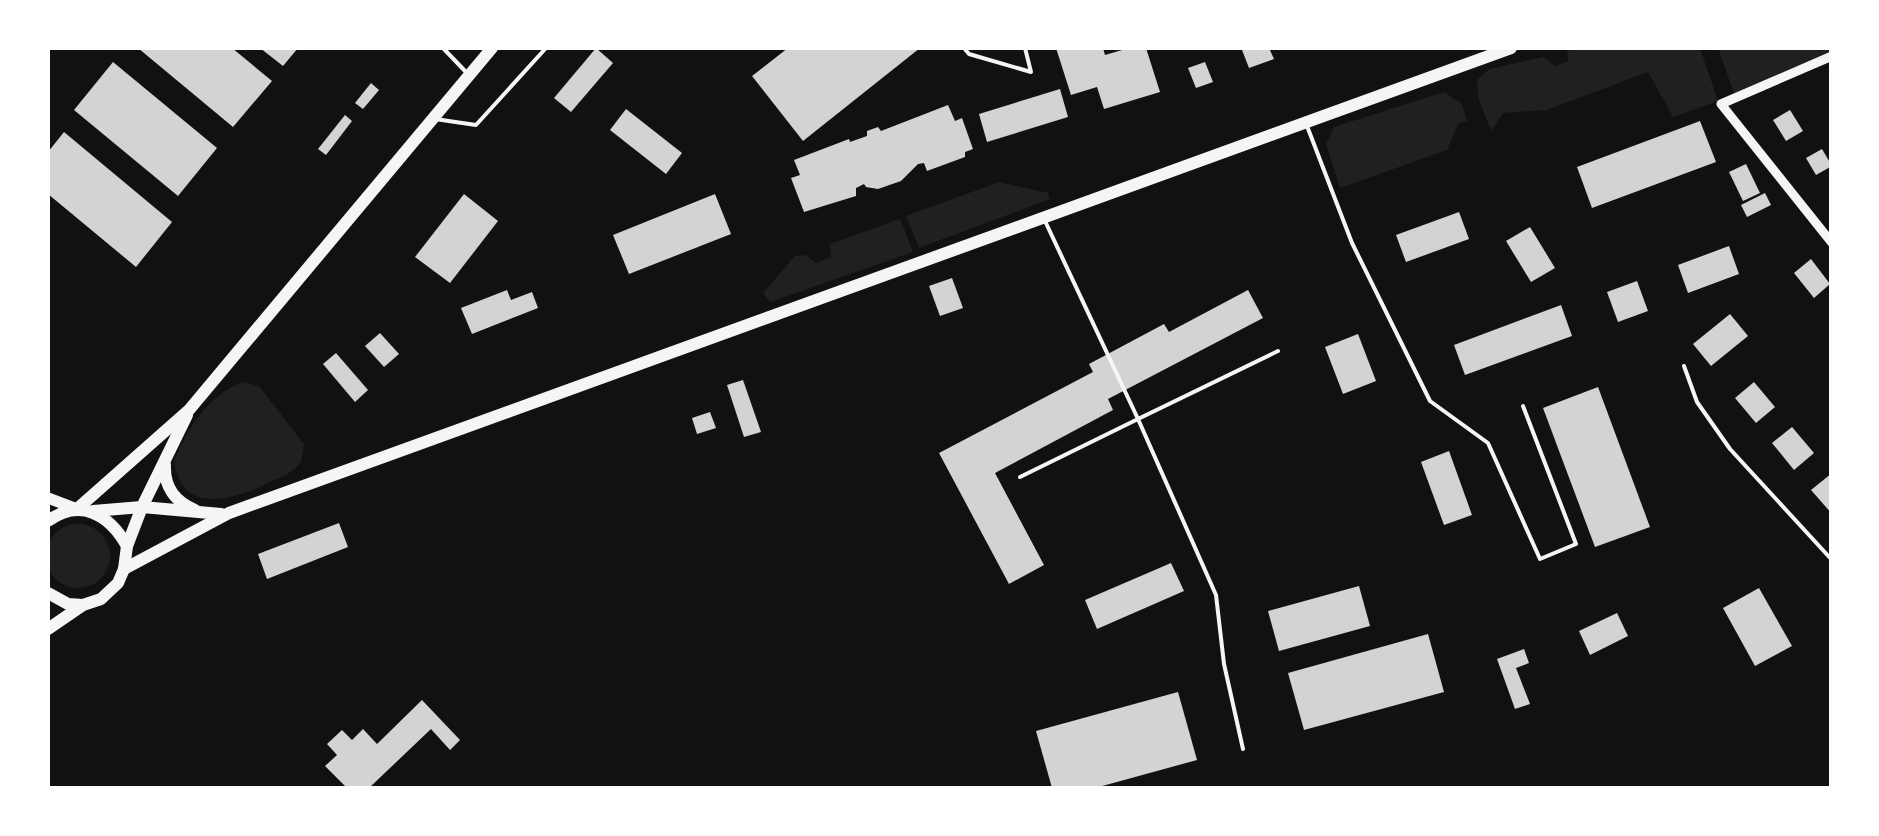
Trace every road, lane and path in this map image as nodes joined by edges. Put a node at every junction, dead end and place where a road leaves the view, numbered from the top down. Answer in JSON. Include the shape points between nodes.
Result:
{"nodes":[{"id":1,"x":442,"y":48,"type":"edge"},
{"id":2,"x":492,"y":48,"type":"edge"},
{"id":3,"x":546,"y":48,"type":"edge"},
{"id":4,"x":964,"y":48,"type":"edge"},
{"id":5,"x":1025,"y":48,"type":"edge"},
{"id":6,"x":1510,"y":48,"type":"edge"},
{"id":7,"x":1832,"y":56,"type":"edge"},
{"id":8,"x":469,"y":74,"type":"junction"},
{"id":9,"x":430,"y":119,"type":"junction"},
{"id":10,"x":1306,"y":122,"type":"junction"},
{"id":11,"x":1043,"y":216,"type":"junction"},
{"id":12,"x":1832,"y":242,"type":"edge"},
{"id":13,"x":1278,"y":351,"type":"dead end"},
{"id":14,"x":1684,"y":366,"type":"dead end"},
{"id":15,"x":1523,"y":406,"type":"dead end"},
{"id":16,"x":189,"y":410,"type":"junction"},
{"id":17,"x":1138,"y":418,"type":"junction"},
{"id":18,"x":166,"y":459,"type":"junction"},
{"id":19,"x":1020,"y":477,"type":"dead end"},
{"id":20,"x":48,"y":498,"type":"edge"},
{"id":21,"x":142,"y":506,"type":"junction"},
{"id":22,"x":77,"y":509,"type":"junction"},
{"id":23,"x":94,"y":512,"type":"junction"},
{"id":24,"x":229,"y":513,"type":"junction"},
{"id":25,"x":207,"y":515,"type":"junction"},
{"id":26,"x":48,"y":522,"type":"edge"},
{"id":27,"x":127,"y":546,"type":"junction"},
{"id":28,"x":1832,"y":560,"type":"edge"},
{"id":29,"x":124,"y":569,"type":"junction"},
{"id":30,"x":48,"y":593,"type":"edge"},
{"id":31,"x":83,"y":605,"type":"junction"},
{"id":32,"x":48,"y":629,"type":"edge"},
{"id":33,"x":1243,"y":749,"type":"dead end"}],
"edges":[{"from":1,"to":8,"type":"lane"},
{"from":2,"to":8,"type":"main road"},
{"from":3,"to":9,"type":"lane","via":[[476,124]]},
{"from":4,"to":5,"type":"lane","via":[[1031,72]]},
{"from":6,"to":10,"type":"main road"},
{"from":7,"to":12,"type":"street","via":[[1722,104]]},
{"from":8,"to":9,"type":"main road"},
{"from":9,"to":16,"type":"main road"},
{"from":10,"to":11,"type":"main road"},
{"from":10,"to":15,"type":"lane","via":[[1352,244],[1430,401],[1488,444],[1540,559],[1576,544]]},
{"from":11,"to":17,"type":"lane"},
{"from":11,"to":24,"type":"main road"},
{"from":13,"to":17,"type":"lane"},
{"from":14,"to":28,"type":"lane","via":[[1697,402],[1730,449]]},
{"from":16,"to":18,"type":"main road"},
{"from":16,"to":22,"type":"main road"},
{"from":17,"to":19,"type":"lane"},
{"from":17,"to":33,"type":"lane","via":[[1216,595]]},
{"from":18,"to":21,"type":"main road"},
{"from":18,"to":25,"type":"main road","via":[[165,478],[176,498]]},
{"from":20,"to":22,"type":"main road"},
{"from":21,"to":23,"type":"main road"},
{"from":21,"to":25,"type":"main road"},
{"from":21,"to":27,"type":"main road"},
{"from":22,"to":23,"type":"main road"},
{"from":22,"to":26,"type":"main road"},
{"from":23,"to":27,"type":"main road"},
{"from":24,"to":25,"type":"main road"},
{"from":24,"to":29,"type":"main road"},
{"from":27,"to":29,"type":"main road"},
{"from":29,"to":31,"type":"main road","via":[[110,593]]},
{"from":30,"to":31,"type":"main road"},
{"from":31,"to":32,"type":"main road"}]}
